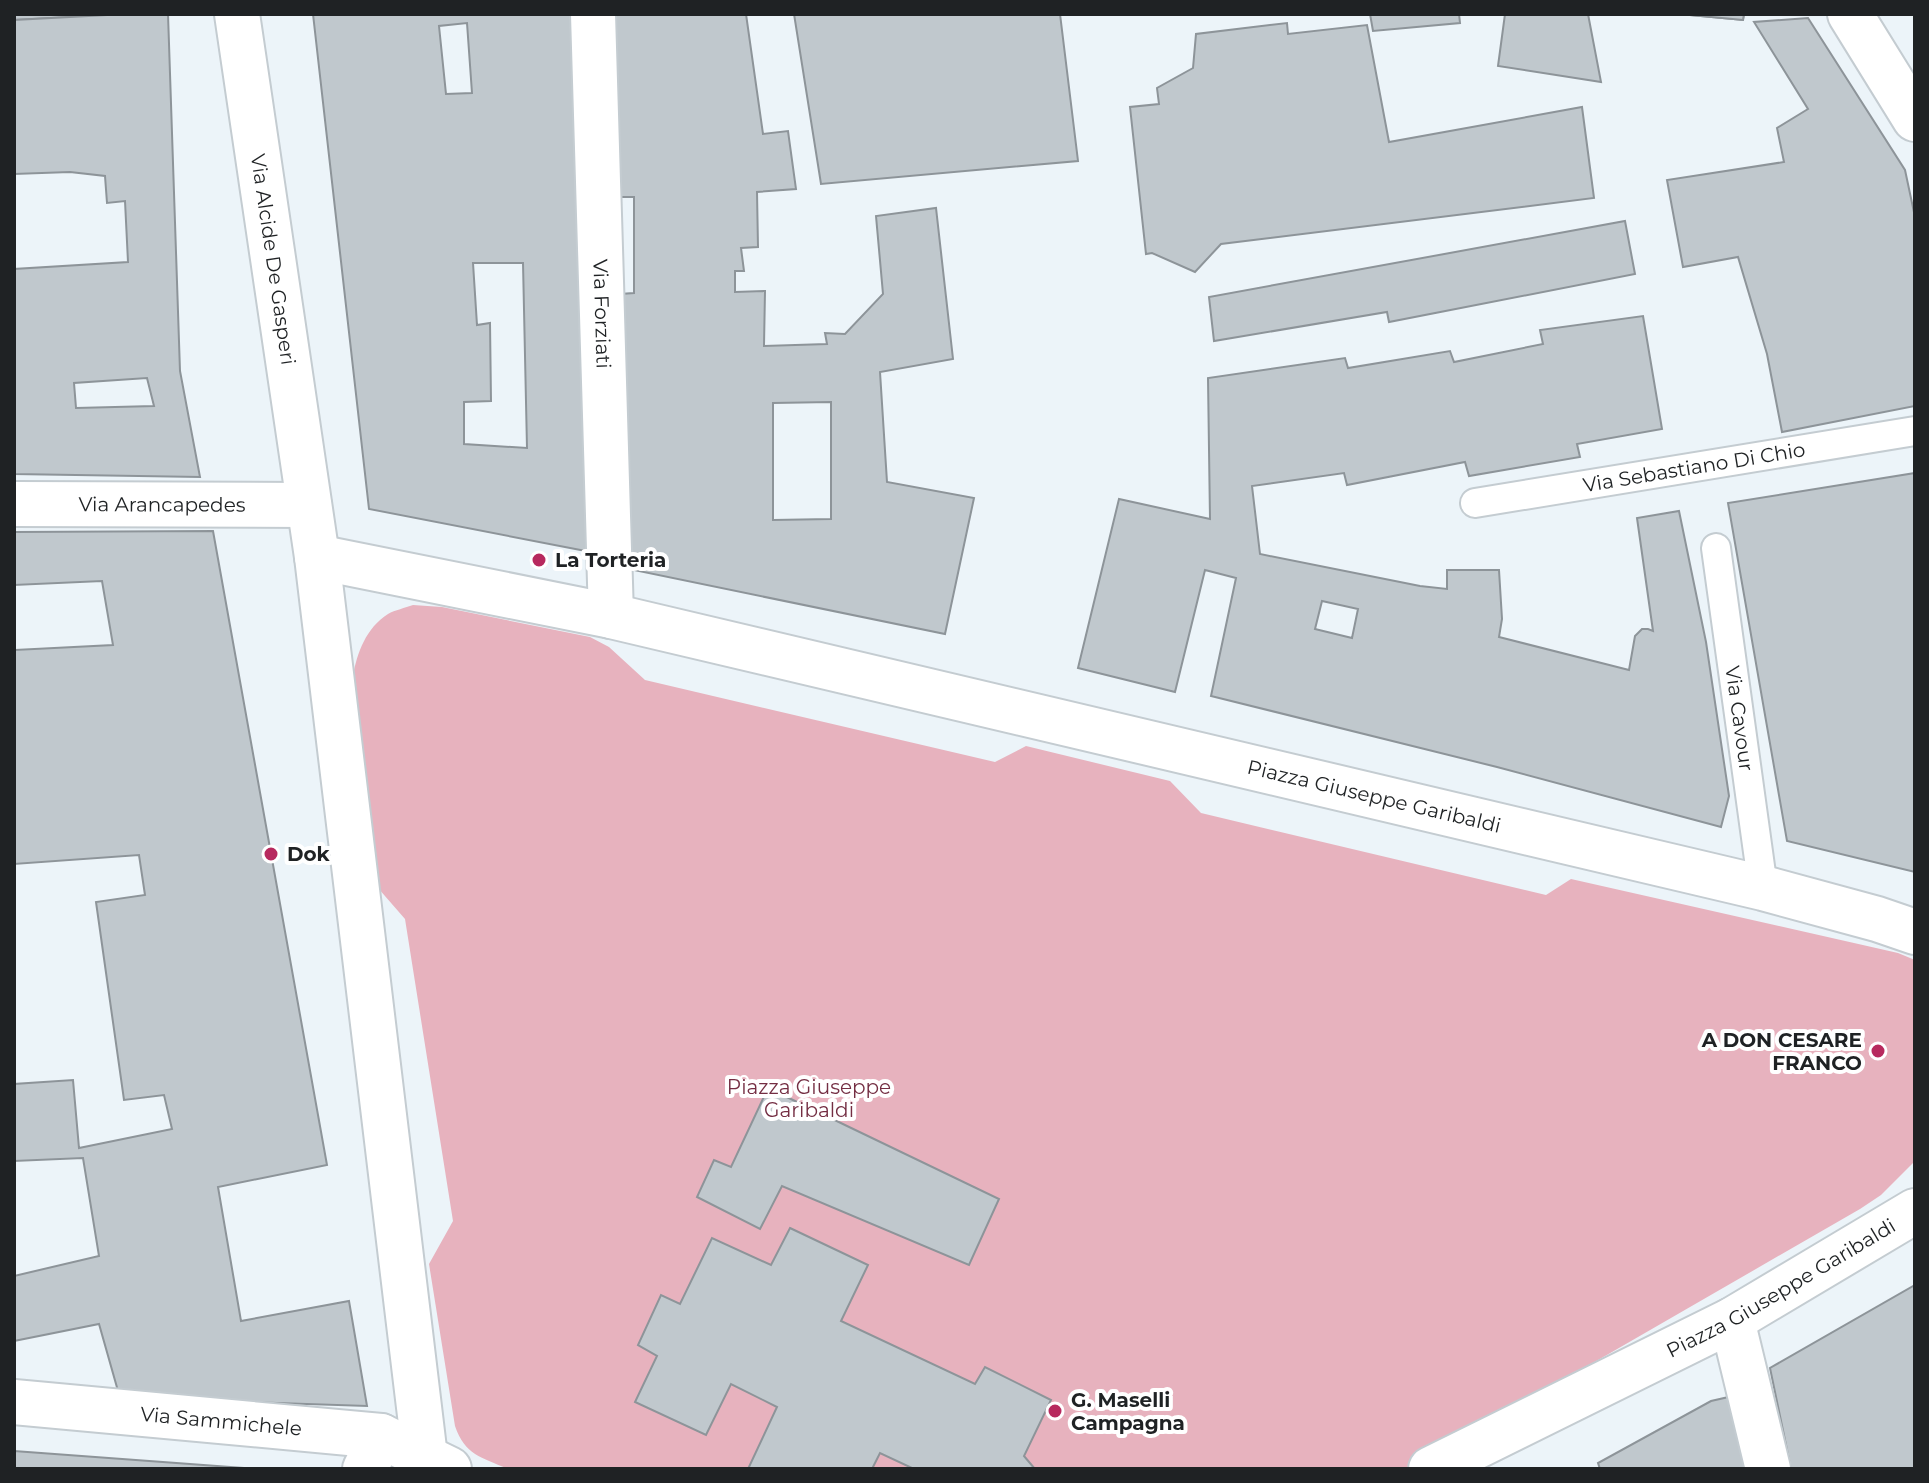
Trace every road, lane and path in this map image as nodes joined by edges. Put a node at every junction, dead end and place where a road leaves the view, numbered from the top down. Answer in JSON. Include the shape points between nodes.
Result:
{"nodes":[{"id":1,"x":237,"y":14,"type":"edge"},
{"id":2,"x":593,"y":14,"type":"edge"},
{"id":3,"x":1850,"y":14,"type":"edge"},
{"id":4,"x":1915,"y":119,"type":"edge"},
{"id":5,"x":1915,"y":431,"type":"edge"},
{"id":6,"x":1475,"y":503,"type":"dead end"},
{"id":7,"x":14,"y":504,"type":"edge"},
{"id":8,"x":309,"y":505,"type":"junction"},
{"id":9,"x":1716,"y":548,"type":"dead end"},
{"id":10,"x":317,"y":557,"type":"junction"},
{"id":11,"x":611,"y":616,"type":"junction"},
{"id":12,"x":1763,"y":888,"type":"junction"},
{"id":13,"x":1915,"y":932,"type":"edge"},
{"id":14,"x":1915,"y":1211,"type":"edge"},
{"id":15,"x":1732,"y":1320,"type":"junction"},
{"id":16,"x":14,"y":1402,"type":"edge"},
{"id":17,"x":373,"y":1452,"type":"edge"},
{"id":18,"x":437,"y":1463,"type":"edge"},
{"id":19,"x":1431,"y":1469,"type":"edge"},
{"id":20,"x":1768,"y":1469,"type":"edge"}],
"edges":[{"from":1,"to":8,"type":"street","name":"Via Alcide De Gasperi"},
{"from":2,"to":11,"type":"street","name":"Via Forziati"},
{"from":3,"to":4,"type":"street"},
{"from":5,"to":6,"type":"lane","name":"Via Sebastiano Di Chio"},
{"from":7,"to":8,"type":"street","name":"Via Arancapedes"},
{"from":8,"to":10,"type":"street"},
{"from":9,"to":12,"type":"lane","name":"Via Cavour"},
{"from":10,"to":11,"type":"street","name":"Piazza Giuseppe Garibaldi"},
{"from":10,"to":18,"type":"street"},
{"from":11,"to":12,"type":"street","name":"Piazza Giuseppe Garibaldi"},
{"from":12,"to":13,"type":"street","name":"Piazza Giuseppe Garibaldi"},
{"from":14,"to":15,"type":"street","name":"Piazza Giuseppe Garibaldi"},
{"from":15,"to":19,"type":"street","name":"Piazza Giuseppe Garibaldi"},
{"from":15,"to":20,"type":"street"},
{"from":16,"to":17,"type":"street","name":"Via Sammichele"},
{"from":17,"to":18,"type":"street","name":"Via Sammichele"}]}
